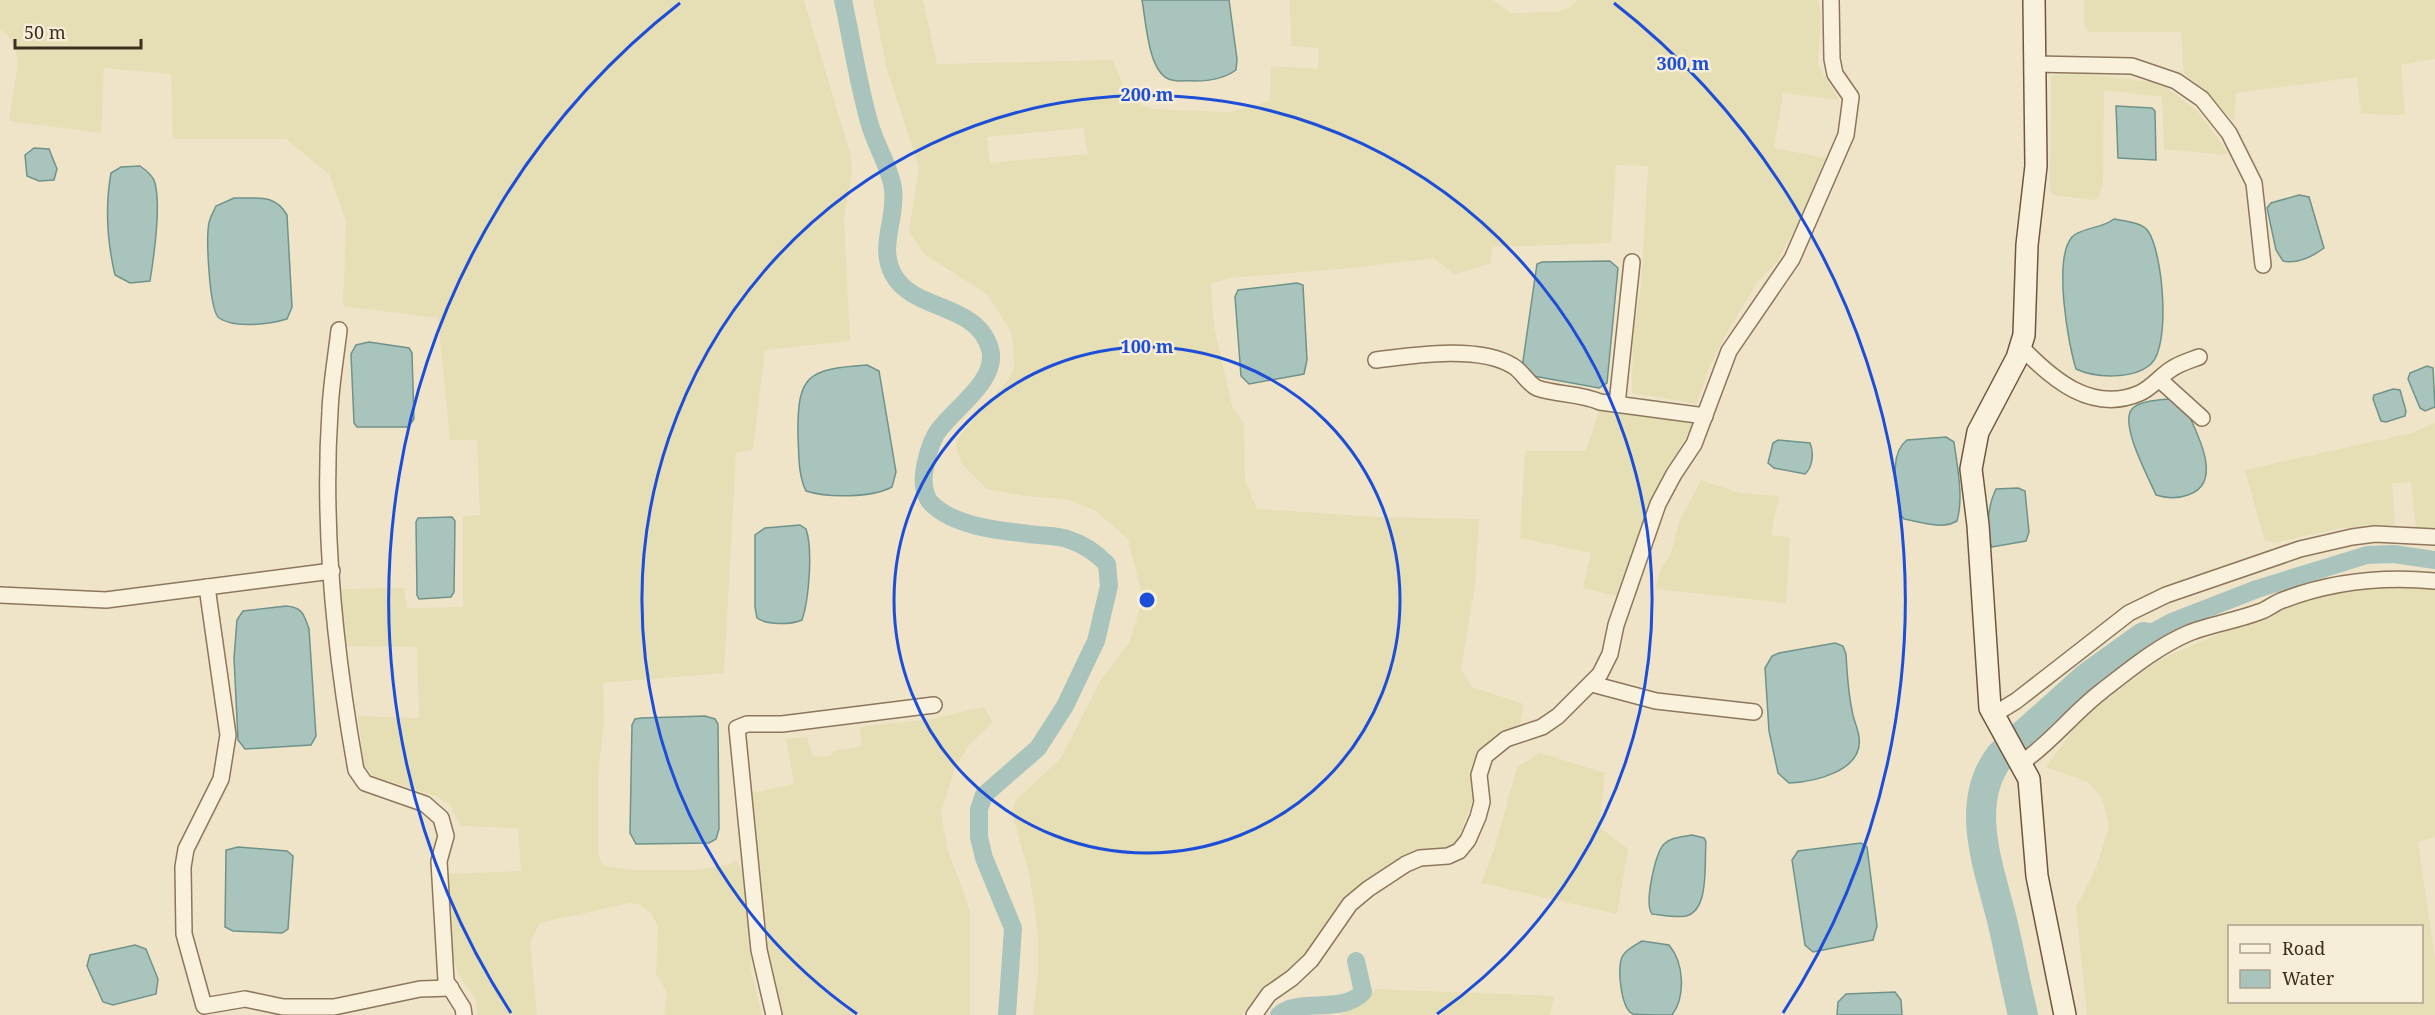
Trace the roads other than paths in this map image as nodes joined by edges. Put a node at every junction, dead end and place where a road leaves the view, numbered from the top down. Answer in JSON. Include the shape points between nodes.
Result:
{"nodes":[{"id":1,"x":1830,"y":0,"type":"edge"},
{"id":2,"x":2034,"y":0,"type":"edge"},
{"id":3,"x":2035,"y":64,"type":"junction"},
{"id":4,"x":1632,"y":262,"type":"dead end"},
{"id":5,"x":2263,"y":265,"type":"dead end"},
{"id":6,"x":339,"y":330,"type":"dead end"},
{"id":7,"x":2022,"y":348,"type":"junction"},
{"id":8,"x":2199,"y":357,"type":"dead end"},
{"id":9,"x":1376,"y":360,"type":"dead end"},
{"id":10,"x":2160,"y":380,"type":"junction"},
{"id":11,"x":1617,"y":404,"type":"junction"},
{"id":12,"x":1705,"y":416,"type":"junction"},
{"id":13,"x":2202,"y":418,"type":"dead end"},
{"id":14,"x":2435,"y":537,"type":"edge"},
{"id":15,"x":332,"y":571,"type":"junction"},
{"id":16,"x":2435,"y":581,"type":"edge"},
{"id":17,"x":207,"y":587,"type":"junction"},
{"id":18,"x":0,"y":595,"type":"edge"},
{"id":19,"x":1592,"y":684,"type":"junction"},
{"id":20,"x":934,"y":705,"type":"dead end"},
{"id":21,"x":1754,"y":712,"type":"dead end"},
{"id":22,"x":1995,"y":719,"type":"junction"},
{"id":23,"x":2019,"y":760,"type":"junction"},
{"id":24,"x":451,"y":988,"type":"junction"},
{"id":25,"x":464,"y":1015,"type":"edge"},
{"id":26,"x":774,"y":1015,"type":"edge"},
{"id":27,"x":1254,"y":1015,"type":"edge"},
{"id":28,"x":2066,"y":1015,"type":"edge"}],
"edges":[{"from":1,"to":12,"type":"street","via":[[1835,74],[1851,97],[1846,135],[1792,259],[1729,351]]},
{"from":2,"to":3,"type":"street"},
{"from":3,"to":5,"type":"street","via":[[2132,66],[2176,81],[2202,99],[2229,133],[2254,183]]},
{"from":3,"to":7,"type":"street","via":[[2036,166]]},
{"from":4,"to":11,"type":"street"},
{"from":6,"to":15,"type":"street","via":[[330,411]]},
{"from":7,"to":10,"type":"street","via":[[2049,376],[2091,397],[2118,399],[2140,393]]},
{"from":7,"to":22,"type":"street","via":[[1978,432],[1971,457]]},
{"from":8,"to":10,"type":"street","via":[[2173,368]]},
{"from":9,"to":11,"type":"street","via":[[1483,355],[1512,365],[1535,387]]},
{"from":10,"to":13,"type":"street"},
{"from":11,"to":12,"type":"street"},
{"from":12,"to":19,"type":"street","via":[[1694,444],[1658,504],[1606,665]]},
{"from":14,"to":22,"type":"street","via":[[2352,537],[2300,549],[2166,595],[2129,613]]},
{"from":15,"to":17,"type":"street"},
{"from":15,"to":24,"type":"street","via":[[340,674],[356,770],[365,783],[425,804],[441,818],[446,836],[440,861],[441,914],[446,981]]},
{"from":16,"to":23,"type":"street","via":[[2384,578],[2329,587],[2281,601],[2223,625],[2191,632],[2104,689],[2075,711],[2037,752]]},
{"from":17,"to":18,"type":"street","via":[[106,600]]},
{"from":17,"to":24,"type":"street","via":[[228,735],[221,779],[186,849],[183,867],[184,934],[204,1006],[245,999],[283,1007],[334,1006],[420,989]]},
{"from":19,"to":21,"type":"street","via":[[1656,701]]},
{"from":19,"to":27,"type":"street","via":[[1542,727],[1506,739],[1485,756],[1479,775],[1482,802],[1478,817],[1459,851],[1420,858],[1368,889],[1350,904],[1311,960],[1269,994]]},
{"from":20,"to":26,"type":"street","via":[[737,728],[759,950]]},
{"from":22,"to":23,"type":"street"},
{"from":23,"to":28,"type":"street","via":[[2029,779],[2037,876]]},
{"from":24,"to":25,"type":"street"}]}
